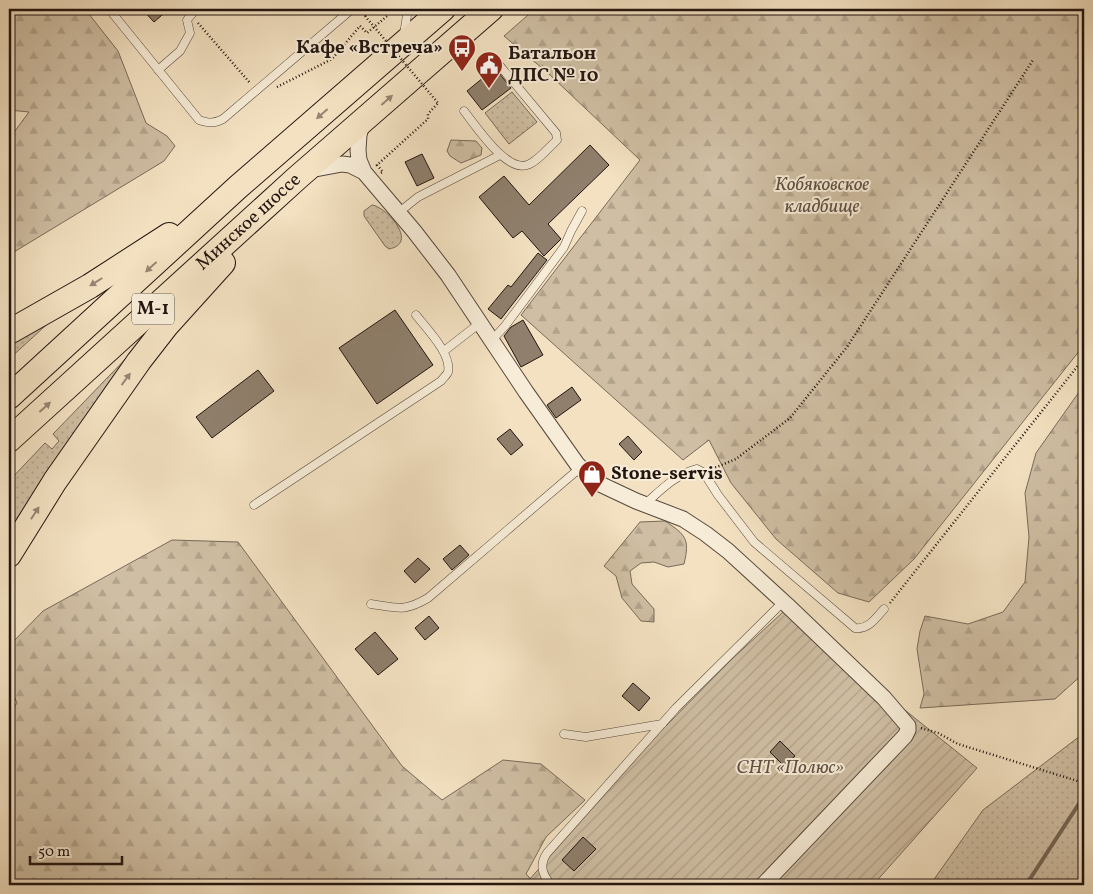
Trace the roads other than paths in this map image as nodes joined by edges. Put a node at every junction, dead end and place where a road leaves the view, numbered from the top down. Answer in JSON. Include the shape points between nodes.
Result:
{"nodes":[{"id":1,"x":109,"y":9,"type":"edge"},
{"id":2,"x":352,"y":9,"type":"edge"},
{"id":3,"x":408,"y":9,"type":"edge"},
{"id":4,"x":444,"y":9,"type":"edge"},
{"id":5,"x":491,"y":9,"type":"edge"},
{"id":6,"x":194,"y":12,"type":"edge"},
{"id":7,"x":398,"y":48,"type":"junction"},
{"id":8,"x":500,"y":66,"type":"dead end"},
{"id":9,"x":158,"y":70,"type":"junction"},
{"id":10,"x":464,"y":111,"type":"dead end"},
{"id":11,"x":364,"y":119,"type":"junction"},
{"id":12,"x":500,"y":155,"type":"junction"},
{"id":13,"x":301,"y":174,"type":"junction"},
{"id":14,"x":370,"y":175,"type":"junction"},
{"id":15,"x":238,"y":187,"type":"junction"},
{"id":16,"x":582,"y":211,"type":"dead end"},
{"id":17,"x":398,"y":213,"type":"junction"},
{"id":18,"x":416,"y":315,"type":"dead end"},
{"id":19,"x":480,"y":323,"type":"junction"},
{"id":20,"x":9,"y":332,"type":"edge"},
{"id":21,"x":492,"y":340,"type":"junction"},
{"id":22,"x":444,"y":351,"type":"junction"},
{"id":23,"x":9,"y":397,"type":"edge"},
{"id":24,"x":9,"y":440,"type":"edge"},
{"id":25,"x":580,"y":468,"type":"junction"},
{"id":26,"x":254,"y":504,"type":"dead end"},
{"id":27,"x":644,"y":504,"type":"junction"},
{"id":28,"x":9,"y":555,"type":"edge"},
{"id":29,"x":783,"y":602,"type":"junction"},
{"id":30,"x":371,"y":604,"type":"dead end"},
{"id":31,"x":884,"y":610,"type":"road end"},
{"id":32,"x":662,"y":724,"type":"junction"},
{"id":33,"x":564,"y":734,"type":"dead end"},
{"id":34,"x":551,"y":885,"type":"edge"},
{"id":35,"x":764,"y":885,"type":"edge"}],
"edges":[{"from":1,"to":9,"type":"lane"},
{"from":2,"to":9,"type":"lane","via":[[216,122],[199,120]]},
{"from":3,"to":7,"type":"lane"},
{"from":4,"to":7,"type":"highway","name":"Минское шоссе","number":"М-1"},
{"from":11,"to":5,"type":"highway","name":"Минское шоссе","number":"М-1","one_way":true},
{"from":6,"to":9,"type":"lane","via":[[187,20],[190,33],[180,51]]},
{"from":7,"to":15,"type":"highway","name":"Минское шоссе","number":"М-1","one_way":true},
{"from":8,"to":12,"type":"lane","via":[[558,137],[527,165],[510,163]]},
{"from":10,"to":12,"type":"lane"},
{"from":11,"to":13,"type":"highway","name":"Минское шоссе","number":"М-1"},
{"from":11,"to":14,"type":"street","via":[[359,135],[359,160]]},
{"from":12,"to":17,"type":"lane","via":[[418,198]]},
{"from":13,"to":14,"type":"street","via":[[342,164]]},
{"from":24,"to":13,"type":"highway","name":"Минское шоссе","number":"М-1","one_way":true},
{"from":28,"to":13,"type":"highway","one_way":true,"via":[[55,481],[161,332]]},
{"from":14,"to":17,"type":"street"},
{"from":15,"to":20,"type":"highway","one_way":true,"via":[[90,286]]},
{"from":15,"to":23,"type":"highway","name":"Минское шоссе","number":"М-1","one_way":true},
{"from":16,"to":21,"type":"lane","via":[[564,247]]},
{"from":17,"to":19,"type":"street","via":[[448,275]]},
{"from":18,"to":22,"type":"lane"},
{"from":19,"to":21,"type":"street"},
{"from":19,"to":22,"type":"lane"},
{"from":21,"to":25,"type":"street"},
{"from":22,"to":26,"type":"lane","via":[[448,364],[447,374],[441,381]]},
{"from":25,"to":27,"type":"street","via":[[602,485]]},
{"from":25,"to":30,"type":"lane","via":[[428,598],[400,609]]},
{"from":27,"to":29,"type":"street","via":[[683,519],[706,534]]},
{"from":27,"to":31,"type":"lane","via":[[675,478],[697,469],[704,473],[754,542],[856,628],[868,625]]},
{"from":29,"to":32,"type":"lane"},
{"from":29,"to":35,"type":"street","via":[[884,698],[908,730]]},
{"from":32,"to":33,"type":"lane","via":[[586,737]]},
{"from":32,"to":34,"type":"lane","via":[[541,861],[542,870]]}]}
